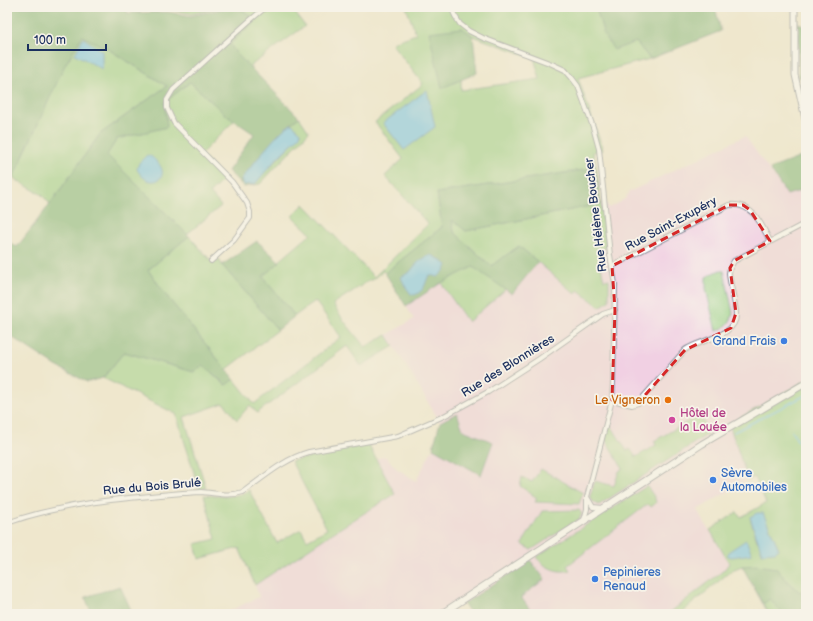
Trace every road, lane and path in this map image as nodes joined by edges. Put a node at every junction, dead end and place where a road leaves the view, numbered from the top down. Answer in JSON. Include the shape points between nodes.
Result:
{"nodes":[{"id":1,"x":266,"y":7,"type":"edge"},
{"id":2,"x":451,"y":7,"type":"edge"},
{"id":3,"x":795,"y":7,"type":"edge"},
{"id":4,"x":806,"y":123,"type":"edge"},
{"id":5,"x":806,"y":223,"type":"edge"},
{"id":6,"x":770,"y":241,"type":"junction"},
{"id":7,"x":211,"y":261,"type":"dead end"},
{"id":8,"x":612,"y":266,"type":"junction"},
{"id":9,"x":615,"y":310,"type":"junction"},
{"id":10,"x":806,"y":383,"type":"edge"},
{"id":11,"x":806,"y":387,"type":"edge"},
{"id":12,"x":780,"y":399,"type":"junction"},
{"id":13,"x":612,"y":400,"type":"junction"},
{"id":14,"x":407,"y":432,"type":"joint"},
{"id":15,"x":587,"y":497,"type":"junction"},
{"id":16,"x":603,"y":508,"type":"junction"},
{"id":17,"x":584,"y":520,"type":"junction"},
{"id":18,"x":7,"y":523,"type":"edge"},
{"id":19,"x":441,"y":614,"type":"edge"}],
"edges":[{"from":1,"to":7,"type":"street","via":[[173,90],[167,100],[167,108],[174,124],[232,182],[247,203],[250,212],[250,218],[234,240]]},
{"from":2,"to":8,"type":"street","name":"Rue Hélène Boucher","via":[[460,24],[469,31],[565,70],[578,86],[599,149]]},
{"from":3,"to":4,"type":"street","via":[[795,75]]},
{"from":5,"to":6,"type":"street"},
{"from":6,"to":8,"type":"street","name":"Rue Saint-Exupéry","via":[[750,210],[743,205],[728,205]]},
{"from":6,"to":13,"type":"street","via":[[734,261],[730,268],[736,313],[731,328],[685,350],[638,403],[632,405]]},
{"from":8,"to":9,"type":"street","name":"Rue Hélène Boucher"},
{"from":9,"to":13,"type":"street","name":"Rue Hélène Boucher"},
{"from":9,"to":14,"type":"street","name":"Rue des Blonnières","via":[[603,314],[488,392],[444,416]]},
{"from":10,"to":12,"type":"main road"},
{"from":11,"to":12,"type":"main road"},
{"from":12,"to":16,"type":"main road","via":[[702,444]]},
{"from":13,"to":15,"type":"street","name":"Rue Hélène Boucher"},
{"from":14,"to":18,"type":"street","name":"Rue du Bois Brulé","via":[[376,441],[298,455],[236,495],[200,492],[138,496],[76,504]]},
{"from":15,"to":16,"type":"street","via":[[593,507]]},
{"from":15,"to":17,"type":"street","name":"Rue Hélène Boucher"},
{"from":16,"to":17,"type":"main road"},
{"from":17,"to":19,"type":"main road"}]}
